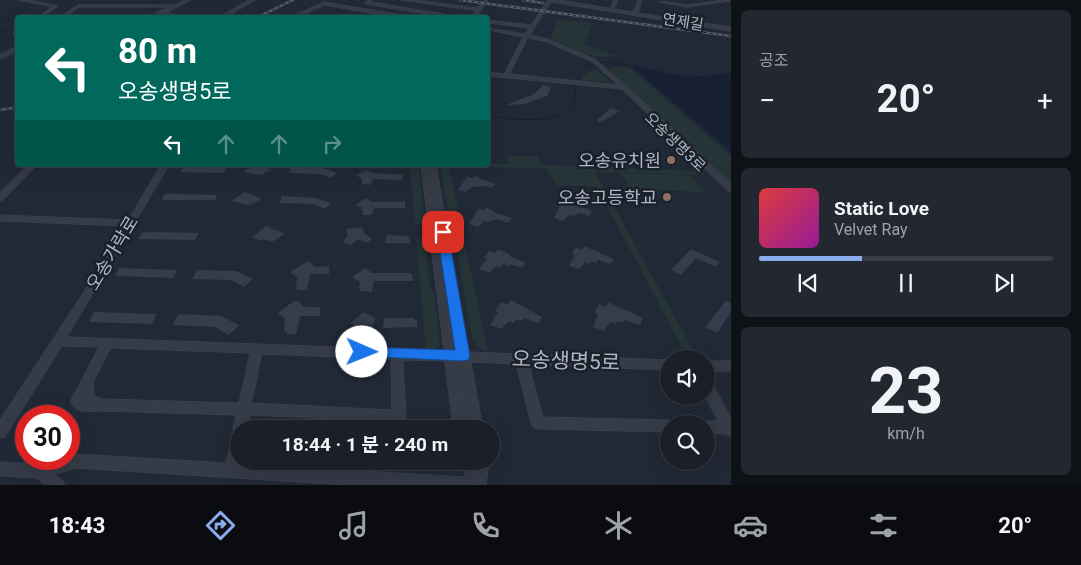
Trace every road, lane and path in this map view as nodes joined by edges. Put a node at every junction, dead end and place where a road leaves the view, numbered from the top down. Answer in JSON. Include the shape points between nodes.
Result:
{"nodes":[{"id":1,"x":20,"y":0,"type":"edge"},
{"id":2,"x":189,"y":0,"type":"edge"},
{"id":3,"x":253,"y":0,"type":"edge"},
{"id":4,"x":334,"y":0,"type":"edge"},
{"id":5,"x":404,"y":0,"type":"edge"},
{"id":6,"x":482,"y":0,"type":"edge"},
{"id":7,"x":486,"y":0,"type":"edge"},
{"id":8,"x":550,"y":0,"type":"edge"},
{"id":9,"x":591,"y":0,"type":"edge"},
{"id":10,"x":640,"y":0,"type":"edge"},
{"id":11,"x":720,"y":0,"type":"edge"},
{"id":12,"x":599,"y":1,"type":"edge"},
{"id":13,"x":661,"y":1,"type":"edge"},
{"id":14,"x":729,"y":1,"type":"edge"},
{"id":15,"x":371,"y":2,"type":"edge"},
{"id":16,"x":420,"y":2,"type":"junction"},
{"id":17,"x":607,"y":2,"type":"dead end"},
{"id":18,"x":324,"y":3,"type":"junction"},
{"id":19,"x":614,"y":3,"type":"edge"},
{"id":20,"x":54,"y":8,"type":"junction"},
{"id":21,"x":75,"y":8,"type":"junction"},
{"id":22,"x":175,"y":8,"type":"junction"},
{"id":23,"x":412,"y":10,"type":"junction"},
{"id":24,"x":477,"y":10,"type":"junction"},
{"id":25,"x":366,"y":11,"type":"junction"},
{"id":26,"x":659,"y":11,"type":"dead end"},
{"id":27,"x":635,"y":14,"type":"junction"},
{"id":28,"x":43,"y":15,"type":"edge"},
{"id":29,"x":64,"y":15,"type":"edge"},
{"id":30,"x":157,"y":15,"type":"edge"},
{"id":31,"x":159,"y":15,"type":"edge"},
{"id":32,"x":170,"y":15,"type":"edge"},
{"id":33,"x":173,"y":15,"type":"edge"},
{"id":34,"x":226,"y":15,"type":"edge"},
{"id":35,"x":292,"y":15,"type":"edge"},
{"id":36,"x":298,"y":15,"type":"edge"},
{"id":37,"x":361,"y":15,"type":"edge"},
{"id":38,"x":391,"y":15,"type":"edge"},
{"id":39,"x":406,"y":15,"type":"edge"},
{"id":40,"x":444,"y":15,"type":"edge"},
{"id":41,"x":472,"y":15,"type":"edge"},
{"id":42,"x":474,"y":15,"type":"edge"},
{"id":43,"x":490,"y":20,"type":"edge"},
{"id":44,"x":532,"y":28,"type":"junction"},
{"id":45,"x":490,"y":29,"type":"edge"},
{"id":46,"x":731,"y":29,"type":"edge"},
{"id":47,"x":527,"y":35,"type":"junction"},
{"id":48,"x":15,"y":49,"type":"edge"},
{"id":49,"x":6,"y":53,"type":"junction"},
{"id":50,"x":15,"y":54,"type":"edge"},
{"id":51,"x":0,"y":57,"type":"edge"},
{"id":52,"x":490,"y":74,"type":"edge"},
{"id":53,"x":506,"y":76,"type":"junction"},
{"id":54,"x":622,"y":87,"type":"junction"},
{"id":55,"x":30,"y":167,"type":"edge"},
{"id":56,"x":164,"y":167,"type":"edge"},
{"id":57,"x":424,"y":167,"type":"edge"},
{"id":58,"x":432,"y":167,"type":"edge"},
{"id":59,"x":731,"y":189,"type":"edge"},
{"id":60,"x":731,"y":196,"type":"edge"},
{"id":61,"x":0,"y":198,"type":"edge"},
{"id":62,"x":0,"y":218,"type":"edge"},
{"id":63,"x":130,"y":223,"type":"junction"},
{"id":64,"x":58,"y":341,"type":"junction"},
{"id":65,"x":106,"y":343,"type":"junction"},
{"id":66,"x":257,"y":350,"type":"junction"},
{"id":67,"x":397,"y":353,"type":"junction"},
{"id":68,"x":449,"y":355,"type":"junction"},
{"id":69,"x":463,"y":356,"type":"junction"},
{"id":70,"x":521,"y":360,"type":"junction"},
{"id":71,"x":660,"y":364,"type":"edge"},
{"id":72,"x":715,"y":366,"type":"edge"},
{"id":73,"x":731,"y":366,"type":"edge"},
{"id":74,"x":715,"y":402,"type":"edge"},
{"id":75,"x":244,"y":409,"type":"junction"},
{"id":76,"x":242,"y":420,"type":"edge"},
{"id":77,"x":459,"y":420,"type":"edge"},
{"id":78,"x":474,"y":420,"type":"edge"},
{"id":79,"x":660,"y":426,"type":"edge"},
{"id":80,"x":715,"y":428,"type":"edge"},
{"id":81,"x":730,"y":429,"type":"edge"},
{"id":82,"x":0,"y":432,"type":"edge"},
{"id":83,"x":0,"y":469,"type":"edge"},
{"id":84,"x":230,"y":470,"type":"edge"},
{"id":85,"x":232,"y":470,"type":"edge"},
{"id":86,"x":470,"y":470,"type":"edge"},
{"id":87,"x":480,"y":470,"type":"edge"},
{"id":88,"x":40,"y":471,"type":"junction"},
{"id":89,"x":57,"y":485,"type":"edge"},
{"id":90,"x":468,"y":485,"type":"edge"},
{"id":91,"x":478,"y":485,"type":"edge"}],
"edges":[{"from":1,"to":20,"type":"street","via":[[56,6]]},
{"from":2,"to":22,"type":"street"},
{"from":3,"to":34,"type":"street"},
{"from":4,"to":18,"type":"street"},
{"from":5,"to":16,"type":"street"},
{"from":6,"to":24,"type":"street"},
{"from":7,"to":24,"type":"street"},
{"from":8,"to":27,"type":"street","name":"연제길"},
{"from":8,"to":44,"type":"street"},
{"from":9,"to":12,"type":"street"},
{"from":10,"to":27,"type":"street"},
{"from":11,"to":14,"type":"street"},
{"from":13,"to":14,"type":"street","via":[[687,6]]},
{"from":13,"to":26,"type":"street"},
{"from":15,"to":23,"type":"street"},
{"from":16,"to":23,"type":"street"},
{"from":16,"to":24,"type":"street"},
{"from":17,"to":19,"type":"street"},
{"from":18,"to":25,"type":"street"},
{"from":18,"to":35,"type":"street"},
{"from":18,"to":36,"type":"street"},
{"from":20,"to":21,"type":"street"},
{"from":20,"to":28,"type":"street"},
{"from":21,"to":22,"type":"street"},
{"from":21,"to":29,"type":"street"},
{"from":22,"to":30,"type":"street"},
{"from":22,"to":33,"type":"street"},
{"from":23,"to":39,"type":"street"},
{"from":23,"to":40,"type":"street"},
{"from":24,"to":41,"type":"street"},
{"from":24,"to":42,"type":"street"},
{"from":25,"to":37,"type":"street"},
{"from":25,"to":38,"type":"street"},
{"from":27,"to":46,"type":"street","name":"연제길"},
{"from":31,"to":32,"type":"street"},
{"from":43,"to":44,"type":"street"},
{"from":44,"to":47,"type":"street"},
{"from":45,"to":47,"type":"street"},
{"from":47,"to":53,"type":"street"},
{"from":47,"to":54,"type":"street","name":"오송생명3로","via":[[593,60]]},
{"from":48,"to":49,"type":"street"},
{"from":49,"to":50,"type":"street"},
{"from":49,"to":51,"type":"street"},
{"from":52,"to":53,"type":"street"},
{"from":53,"to":54,"type":"street"},
{"from":54,"to":59,"type":"street","name":"오송생명3로"},
{"from":54,"to":60,"type":"street","name":"오송생명3로","via":[[621,90]]},
{"from":55,"to":61,"type":"street"},
{"from":56,"to":63,"type":"street","name":"오송가락로"},
{"from":57,"to":68,"type":"street"},
{"from":58,"to":69,"type":"street"},
{"from":62,"to":63,"type":"street"},
{"from":63,"to":64,"type":"street","name":"오송가락로"},
{"from":64,"to":65,"type":"street"},
{"from":64,"to":82,"type":"street","name":"오송가락로"},
{"from":65,"to":66,"type":"street"},
{"from":65,"to":75,"type":"street","via":[[77,403],[81,406]]},
{"from":66,"to":67,"type":"street","name":"오송생명5로"},
{"from":66,"to":75,"type":"street"},
{"from":67,"to":68,"type":"street","name":"오송생명5로"},
{"from":67,"to":75,"type":"street","via":[[399,416]]},
{"from":68,"to":69,"type":"street","name":"오송생명5로"},
{"from":68,"to":77,"type":"street"},
{"from":69,"to":70,"type":"street","name":"오송생명5로"},
{"from":69,"to":78,"type":"street"},
{"from":70,"to":71,"type":"street","name":"오송생명5로"},
{"from":70,"to":79,"type":"street","via":[[538,424]]},
{"from":72,"to":73,"type":"street"},
{"from":74,"to":81,"type":"street"},
{"from":75,"to":76,"type":"street"},
{"from":80,"to":81,"type":"street"},
{"from":83,"to":88,"type":"street"},
{"from":84,"to":88,"type":"street","via":[[76,461]]},
{"from":85,"to":90,"type":"street"},
{"from":86,"to":91,"type":"street"},
{"from":87,"to":91,"type":"street"},
{"from":88,"to":89,"type":"street"}]}
